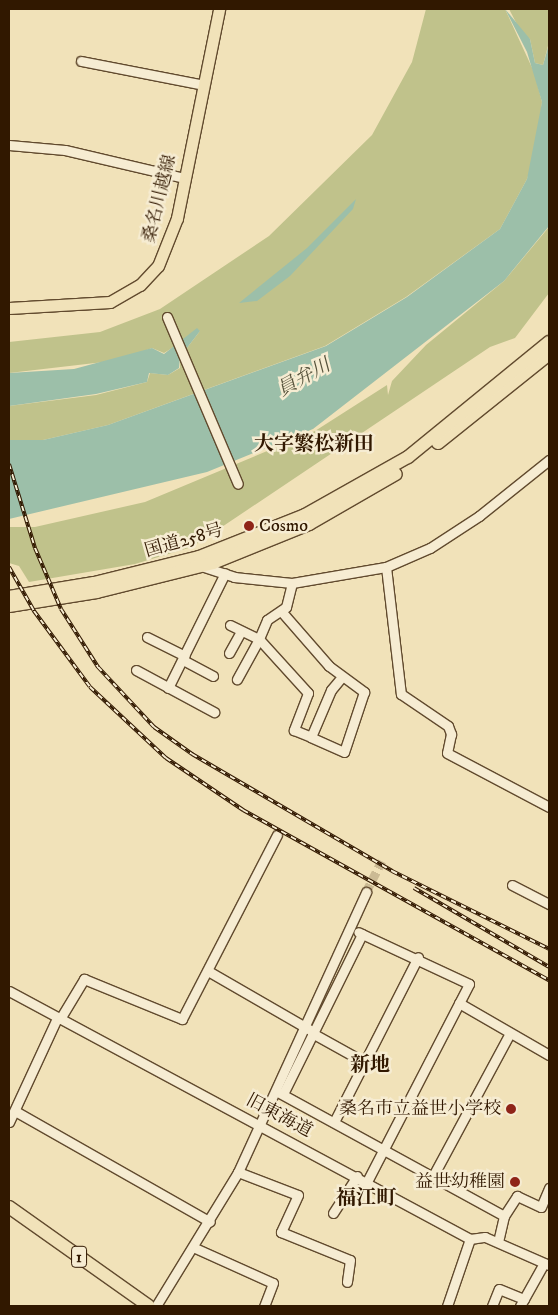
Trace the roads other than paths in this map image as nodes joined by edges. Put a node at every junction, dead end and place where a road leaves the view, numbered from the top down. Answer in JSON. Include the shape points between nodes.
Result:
{"nodes":[{"id":1,"x":220,"y":9,"type":"edge"},
{"id":2,"x":82,"y":61,"type":"dead end"},
{"id":3,"x":204,"y":85,"type":"junction"},
{"id":4,"x":9,"y":145,"type":"edge"},
{"id":5,"x":184,"y":178,"type":"junction"},
{"id":6,"x":9,"y":308,"type":"edge"},
{"id":7,"x":167,"y":317,"type":"dead end"},
{"id":8,"x":549,"y":342,"type":"edge"},
{"id":9,"x":549,"y":354,"type":"edge"},
{"id":10,"x":549,"y":460,"type":"edge"},
{"id":11,"x":238,"y":484,"type":"dead end"},
{"id":12,"x":201,"y":562,"type":"junction"},
{"id":13,"x":386,"y":567,"type":"junction"},
{"id":14,"x":225,"y":573,"type":"junction"},
{"id":15,"x":292,"y":583,"type":"junction"},
{"id":16,"x":9,"y":597,"type":"edge"},
{"id":17,"x":9,"y":606,"type":"edge"},
{"id":18,"x":281,"y":611,"type":"junction"},
{"id":19,"x":230,"y":625,"type":"dead end"},
{"id":20,"x":241,"y":631,"type":"junction"},
{"id":21,"x":147,"y":637,"type":"dead end"},
{"id":22,"x":259,"y":639,"type":"junction"},
{"id":23,"x":229,"y":653,"type":"dead end"},
{"id":24,"x":184,"y":658,"type":"junction"},
{"id":25,"x":136,"y":670,"type":"dead end"},
{"id":26,"x":213,"y":676,"type":"dead end"},
{"id":27,"x":342,"y":677,"type":"junction"},
{"id":28,"x":237,"y":679,"type":"dead end"},
{"id":29,"x":168,"y":688,"type":"junction"},
{"id":30,"x":214,"y":712,"type":"dead end"},
{"id":31,"x":311,"y":737,"type":"junction"},
{"id":32,"x":549,"y":807,"type":"edge"},
{"id":33,"x":278,"y":835,"type":"dead end"},
{"id":34,"x":512,"y":885,"type":"dead end"},
{"id":35,"x":366,"y":892,"type":"tunnel mouth"},
{"id":36,"x":549,"y":904,"type":"edge"},
{"id":37,"x":351,"y":929,"type":"junction"},
{"id":38,"x":362,"y":934,"type":"junction"},
{"id":39,"x":418,"y":957,"type":"junction"},
{"id":40,"x":208,"y":971,"type":"junction"},
{"id":41,"x":9,"y":991,"type":"edge"},
{"id":42,"x":459,"y":1003,"type":"junction"},
{"id":43,"x":58,"y":1018,"type":"junction"},
{"id":44,"x":311,"y":1031,"type":"junction"},
{"id":45,"x":510,"y":1033,"type":"junction"},
{"id":46,"x":549,"y":1055,"type":"edge"},
{"id":47,"x":357,"y":1058,"type":"dead end"},
{"id":48,"x":279,"y":1092,"type":"junction"},
{"id":49,"x":11,"y":1115,"type":"edge"},
{"id":50,"x":334,"y":1122,"type":"junction"},
{"id":51,"x":257,"y":1123,"type":"junction"},
{"id":52,"x":384,"y":1149,"type":"junction"},
{"id":53,"x":238,"y":1172,"type":"junction"},
{"id":54,"x":356,"y":1176,"type":"junction"},
{"id":55,"x":433,"y":1176,"type":"junction"},
{"id":56,"x":367,"y":1182,"type":"junction"},
{"id":57,"x":549,"y":1190,"type":"edge"},
{"id":58,"x":9,"y":1207,"type":"edge"},
{"id":59,"x":333,"y":1213,"type":"dead end"},
{"id":60,"x":504,"y":1216,"type":"junction"},
{"id":61,"x":210,"y":1222,"type":"junction"},
{"id":62,"x":470,"y":1239,"type":"junction"},
{"id":63,"x":498,"y":1241,"type":"junction"},
{"id":64,"x":195,"y":1248,"type":"junction"},
{"id":65,"x":546,"y":1264,"type":"edge"},
{"id":66,"x":346,"y":1282,"type":"dead end"},
{"id":67,"x":137,"y":1302,"type":"edge"},
{"id":68,"x":522,"y":1303,"type":"edge"},
{"id":69,"x":149,"y":1306,"type":"edge"},
{"id":70,"x":156,"y":1306,"type":"edge"},
{"id":71,"x":264,"y":1306,"type":"edge"},
{"id":72,"x":447,"y":1306,"type":"edge"},
{"id":73,"x":492,"y":1306,"type":"edge"}],
"edges":[{"from":1,"to":3,"type":"main road","name":"桑名川越線"},
{"from":2,"to":3,"type":"street"},
{"from":3,"to":5,"type":"main road","name":"桑名川越線"},
{"from":4,"to":5,"type":"street","via":[[65,150]]},
{"from":5,"to":6,"type":"main road","name":"桑名川越線","via":[[168,247],[140,285],[92,306]]},
{"from":7,"to":11,"type":"street"},
{"from":8,"to":12,"type":"highway","name":"国道258号","via":[[408,457],[304,515]]},
{"from":9,"to":12,"type":"highway","name":"国道258号","via":[[412,463],[372,490],[309,524]]},
{"from":10,"to":13,"type":"street","via":[[430,548]]},
{"from":12,"to":14,"type":"street"},
{"from":12,"to":16,"type":"highway","name":"国道258号"},
{"from":12,"to":17,"type":"highway","name":"国道258号"},
{"from":13,"to":15,"type":"street"},
{"from":13,"to":32,"type":"street","via":[[401,694],[448,726],[451,734],[447,753]]},
{"from":14,"to":15,"type":"street"},
{"from":14,"to":24,"type":"street"},
{"from":15,"to":18,"type":"street"},
{"from":18,"to":22,"type":"street","via":[[267,620]]},
{"from":18,"to":27,"type":"street"},
{"from":19,"to":20,"type":"street"},
{"from":20,"to":22,"type":"street"},
{"from":20,"to":23,"type":"street"},
{"from":21,"to":24,"type":"street"},
{"from":22,"to":28,"type":"street"},
{"from":22,"to":31,"type":"street","via":[[308,693],[294,726]]},
{"from":24,"to":26,"type":"street"},
{"from":24,"to":29,"type":"street"},
{"from":25,"to":29,"type":"street"},
{"from":27,"to":31,"type":"street","via":[[331,690]]},
{"from":27,"to":31,"type":"street","via":[[364,692],[344,752]]},
{"from":29,"to":30,"type":"street"},
{"from":33,"to":40,"type":"street"},
{"from":34,"to":36,"type":"street"},
{"from":35,"to":37,"type":"street"},
{"from":37,"to":38,"type":"street"},
{"from":37,"to":44,"type":"street"},
{"from":38,"to":39,"type":"street"},
{"from":38,"to":44,"type":"street"},
{"from":39,"to":42,"type":"street","via":[[469,984]]},
{"from":39,"to":50,"type":"street"},
{"from":40,"to":43,"type":"street","via":[[180,1020],[84,979]]},
{"from":40,"to":44,"type":"street"},
{"from":41,"to":43,"type":"street","name":"旧東海道"},
{"from":42,"to":45,"type":"street"},
{"from":42,"to":52,"type":"street"},
{"from":43,"to":49,"type":"street"},
{"from":43,"to":51,"type":"street","name":"旧東海道"},
{"from":44,"to":47,"type":"street"},
{"from":44,"to":48,"type":"street"},
{"from":45,"to":46,"type":"street"},
{"from":45,"to":55,"type":"street"},
{"from":48,"to":50,"type":"street"},
{"from":48,"to":51,"type":"street"},
{"from":49,"to":61,"type":"street"},
{"from":50,"to":52,"type":"street"},
{"from":51,"to":53,"type":"street"},
{"from":51,"to":54,"type":"street","name":"旧東海道"},
{"from":52,"to":55,"type":"street"},
{"from":52,"to":56,"type":"street"},
{"from":53,"to":61,"type":"street"},
{"from":53,"to":66,"type":"street","via":[[298,1194],[281,1232],[350,1260]]},
{"from":54,"to":56,"type":"street","name":"旧東海道"},
{"from":54,"to":59,"type":"street"},
{"from":55,"to":60,"type":"street"},
{"from":56,"to":62,"type":"street","name":"旧東海道"},
{"from":57,"to":60,"type":"street","via":[[541,1207],[517,1196]]},
{"from":58,"to":67,"type":"highway","number":"1"},
{"from":60,"to":63,"type":"street"},
{"from":61,"to":64,"type":"street"},
{"from":62,"to":63,"type":"street","via":[[485,1236]]},
{"from":62,"to":72,"type":"street"},
{"from":63,"to":65,"type":"street"},
{"from":64,"to":70,"type":"street"},
{"from":64,"to":71,"type":"street","via":[[272,1282]]},
{"from":65,"to":68,"type":"street"},
{"from":67,"to":69,"type":"highway","number":"1"},
{"from":68,"to":73,"type":"street","via":[[499,1289]]}]}
